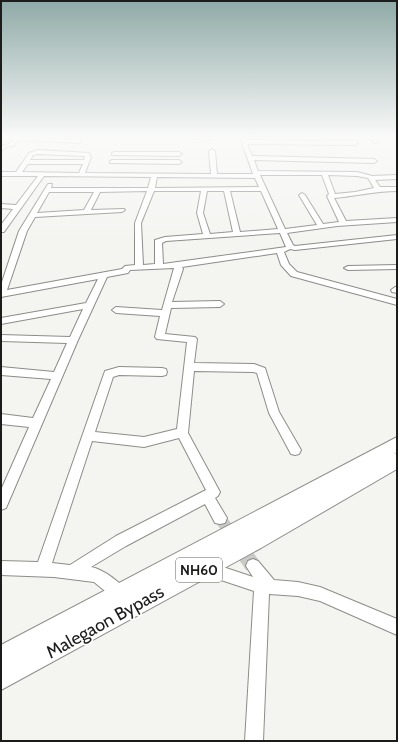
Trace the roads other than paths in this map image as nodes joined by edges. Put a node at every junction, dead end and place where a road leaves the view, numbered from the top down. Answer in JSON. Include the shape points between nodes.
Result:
{"nodes":[{"id":1,"x":82,"y":172,"type":"edge"},
{"id":2,"x":110,"y":172,"type":"edge"},
{"id":3,"x":179,"y":172,"type":"edge"},
{"id":4,"x":214,"y":172,"type":"edge"},
{"id":5,"x":1,"y":174,"type":"edge"},
{"id":6,"x":18,"y":174,"type":"joint"},
{"id":7,"x":257,"y":174,"type":"junction"},
{"id":8,"x":324,"y":174,"type":"junction"},
{"id":9,"x":42,"y":175,"type":"junction"},
{"id":10,"x":56,"y":175,"type":"junction"},
{"id":11,"x":81,"y":175,"type":"junction"},
{"id":12,"x":109,"y":175,"type":"junction"},
{"id":13,"x":154,"y":175,"type":"junction"},
{"id":14,"x":179,"y":175,"type":"junction"},
{"id":15,"x":214,"y":176,"type":"junction"},
{"id":16,"x":397,"y":177,"type":"edge"},
{"id":17,"x":372,"y":178,"type":"junction"},
{"id":18,"x":263,"y":189,"type":"junction"},
{"id":19,"x":378,"y":189,"type":"junction"},
{"id":20,"x":397,"y":189,"type":"edge"},
{"id":21,"x":48,"y":190,"type":"junction"},
{"id":22,"x":98,"y":190,"type":"junction"},
{"id":23,"x":151,"y":190,"type":"junction"},
{"id":24,"x":204,"y":190,"type":"junction"},
{"id":25,"x":227,"y":190,"type":"junction"},
{"id":26,"x":302,"y":195,"type":"dead end"},
{"id":27,"x":332,"y":195,"type":"junction"},
{"id":28,"x":1,"y":206,"type":"edge"},
{"id":29,"x":18,"y":207,"type":"junction"},
{"id":30,"x":122,"y":210,"type":"dead end"},
{"id":31,"x":86,"y":212,"type":"junction"},
{"id":32,"x":33,"y":214,"type":"junction"},
{"id":33,"x":397,"y":220,"type":"edge"},
{"id":34,"x":344,"y":224,"type":"junction"},
{"id":35,"x":321,"y":226,"type":"junction"},
{"id":36,"x":1,"y":230,"type":"edge"},
{"id":37,"x":283,"y":231,"type":"junction"},
{"id":38,"x":238,"y":235,"type":"junction"},
{"id":39,"x":207,"y":237,"type":"junction"},
{"id":40,"x":397,"y":237,"type":"edge"},
{"id":41,"x":291,"y":248,"type":"junction"},
{"id":42,"x":280,"y":250,"type":"junction"},
{"id":43,"x":159,"y":265,"type":"junction"},
{"id":44,"x":177,"y":265,"type":"junction"},
{"id":45,"x":139,"y":266,"type":"junction"},
{"id":46,"x":397,"y":267,"type":"edge"},
{"id":47,"x":348,"y":268,"type":"dead end"},
{"id":48,"x":104,"y":275,"type":"junction"},
{"id":49,"x":1,"y":294,"type":"edge"},
{"id":50,"x":397,"y":302,"type":"edge"},
{"id":51,"x":220,"y":304,"type":"dead end"},
{"id":52,"x":90,"y":305,"type":"junction"},
{"id":53,"x":166,"y":309,"type":"junction"},
{"id":54,"x":116,"y":310,"type":"dead end"},
{"id":55,"x":1,"y":320,"type":"edge"},
{"id":56,"x":1,"y":338,"type":"edge"},
{"id":57,"x":72,"y":340,"type":"junction"},
{"id":58,"x":189,"y":367,"type":"junction"},
{"id":59,"x":1,"y":371,"type":"edge"},
{"id":60,"x":162,"y":372,"type":"dead end"},
{"id":61,"x":58,"y":376,"type":"junction"},
{"id":62,"x":1,"y":419,"type":"edge"},
{"id":63,"x":37,"y":423,"type":"junction"},
{"id":64,"x":182,"y":433,"type":"junction"},
{"id":65,"x":88,"y":436,"type":"junction"},
{"id":66,"x":397,"y":444,"type":"edge"},
{"id":67,"x":295,"y":450,"type":"dead end"},
{"id":68,"x":397,"y":460,"type":"edge"},
{"id":69,"x":207,"y":496,"type":"junction"},
{"id":70,"x":1,"y":504,"type":"edge"},
{"id":71,"x":220,"y":518,"type":"tunnel mouth"},
{"id":72,"x":253,"y":566,"type":"tunnel mouth"},
{"id":73,"x":1,"y":568,"type":"edge"},
{"id":74,"x":204,"y":568,"type":"junction"},
{"id":75,"x":43,"y":569,"type":"junction"},
{"id":76,"x":71,"y":572,"type":"junction"},
{"id":77,"x":266,"y":587,"type":"junction"},
{"id":78,"x":125,"y":601,"type":"junction"},
{"id":79,"x":397,"y":627,"type":"edge"},
{"id":80,"x":1,"y":657,"type":"edge"},
{"id":81,"x":1,"y":678,"type":"edge"},
{"id":82,"x":254,"y":741,"type":"edge"}],
"edges":[{"from":1,"to":11,"type":"street"},
{"from":2,"to":12,"type":"street"},
{"from":3,"to":14,"type":"street"},
{"from":4,"to":15,"type":"street"},
{"from":5,"to":6,"type":"street"},
{"from":6,"to":9,"type":"street"},
{"from":7,"to":8,"type":"street"},
{"from":7,"to":15,"type":"street"},
{"from":7,"to":18,"type":"street"},
{"from":8,"to":17,"type":"street","via":[[353,174]]},
{"from":8,"to":27,"type":"street"},
{"from":9,"to":10,"type":"street"},
{"from":9,"to":29,"type":"street"},
{"from":10,"to":11,"type":"street"},
{"from":10,"to":21,"type":"street"},
{"from":11,"to":12,"type":"street"},
{"from":12,"to":13,"type":"street"},
{"from":13,"to":14,"type":"street"},
{"from":13,"to":23,"type":"street"},
{"from":14,"to":15,"type":"street"},
{"from":16,"to":17,"type":"street"},
{"from":17,"to":19,"type":"street"},
{"from":18,"to":25,"type":"street"},
{"from":18,"to":37,"type":"street"},
{"from":19,"to":20,"type":"street"},
{"from":19,"to":27,"type":"street","via":[[356,194]]},
{"from":21,"to":22,"type":"street"},
{"from":21,"to":32,"type":"street"},
{"from":22,"to":23,"type":"street"},
{"from":22,"to":31,"type":"street"},
{"from":23,"to":24,"type":"street"},
{"from":23,"to":45,"type":"street","via":[[138,223]]},
{"from":24,"to":25,"type":"street"},
{"from":24,"to":39,"type":"street","via":[[200,213]]},
{"from":25,"to":38,"type":"street"},
{"from":26,"to":35,"type":"street"},
{"from":27,"to":34,"type":"street","via":[[330,197]]},
{"from":28,"to":29,"type":"street"},
{"from":29,"to":36,"type":"street"},
{"from":30,"to":31,"type":"street"},
{"from":31,"to":32,"type":"street"},
{"from":32,"to":49,"type":"street","via":[[21,236]]},
{"from":33,"to":34,"type":"street"},
{"from":34,"to":35,"type":"street"},
{"from":35,"to":37,"type":"street"},
{"from":37,"to":38,"type":"street"},
{"from":37,"to":41,"type":"street"},
{"from":38,"to":39,"type":"street"},
{"from":39,"to":43,"type":"street","via":[[159,240]]},
{"from":40,"to":41,"type":"street"},
{"from":41,"to":42,"type":"street"},
{"from":42,"to":44,"type":"street"},
{"from":42,"to":50,"type":"street","via":[[288,270],[294,274]]},
{"from":43,"to":44,"type":"street"},
{"from":43,"to":45,"type":"street"},
{"from":44,"to":53,"type":"street","via":[[179,269]]},
{"from":45,"to":48,"type":"street"},
{"from":46,"to":47,"type":"street"},
{"from":48,"to":49,"type":"street"},
{"from":48,"to":52,"type":"street"},
{"from":51,"to":53,"type":"street"},
{"from":52,"to":55,"type":"street"},
{"from":52,"to":57,"type":"street"},
{"from":53,"to":54,"type":"street"},
{"from":53,"to":58,"type":"street","via":[[160,337],[192,339]]},
{"from":56,"to":57,"type":"street"},
{"from":57,"to":61,"type":"street"},
{"from":58,"to":64,"type":"street"},
{"from":58,"to":67,"type":"street","via":[[254,368],[261,371],[274,413]]},
{"from":59,"to":61,"type":"street"},
{"from":60,"to":65,"type":"street","via":[[119,371],[110,374]]},
{"from":61,"to":63,"type":"street"},
{"from":62,"to":63,"type":"street"},
{"from":63,"to":70,"type":"street"},
{"from":64,"to":65,"type":"street","via":[[144,442]]},
{"from":64,"to":69,"type":"street","via":[[214,492]]},
{"from":65,"to":75,"type":"street"},
{"from":66,"to":78,"type":"highway","name":"Malegaon Bypass","number":"NH60"},
{"from":68,"to":74,"type":"highway","name":"Malegaon Bypass","number":"NH60"},
{"from":69,"to":71,"type":"street"},
{"from":69,"to":76,"type":"street","via":[[121,541]]},
{"from":72,"to":77,"type":"street"},
{"from":73,"to":75,"type":"street"},
{"from":74,"to":77,"type":"street"},
{"from":74,"to":78,"type":"highway","name":"Malegaon Bypass","number":"NH60"},
{"from":75,"to":76,"type":"street"},
{"from":76,"to":78,"type":"street","via":[[97,575]]},
{"from":77,"to":79,"type":"street","via":[[298,589],[320,594]]},
{"from":77,"to":82,"type":"street"},
{"from":78,"to":80,"type":"highway","name":"Malegaon Bypass","number":"NH60"},
{"from":78,"to":81,"type":"highway","name":"Malegaon Bypass","number":"NH60"}]}
